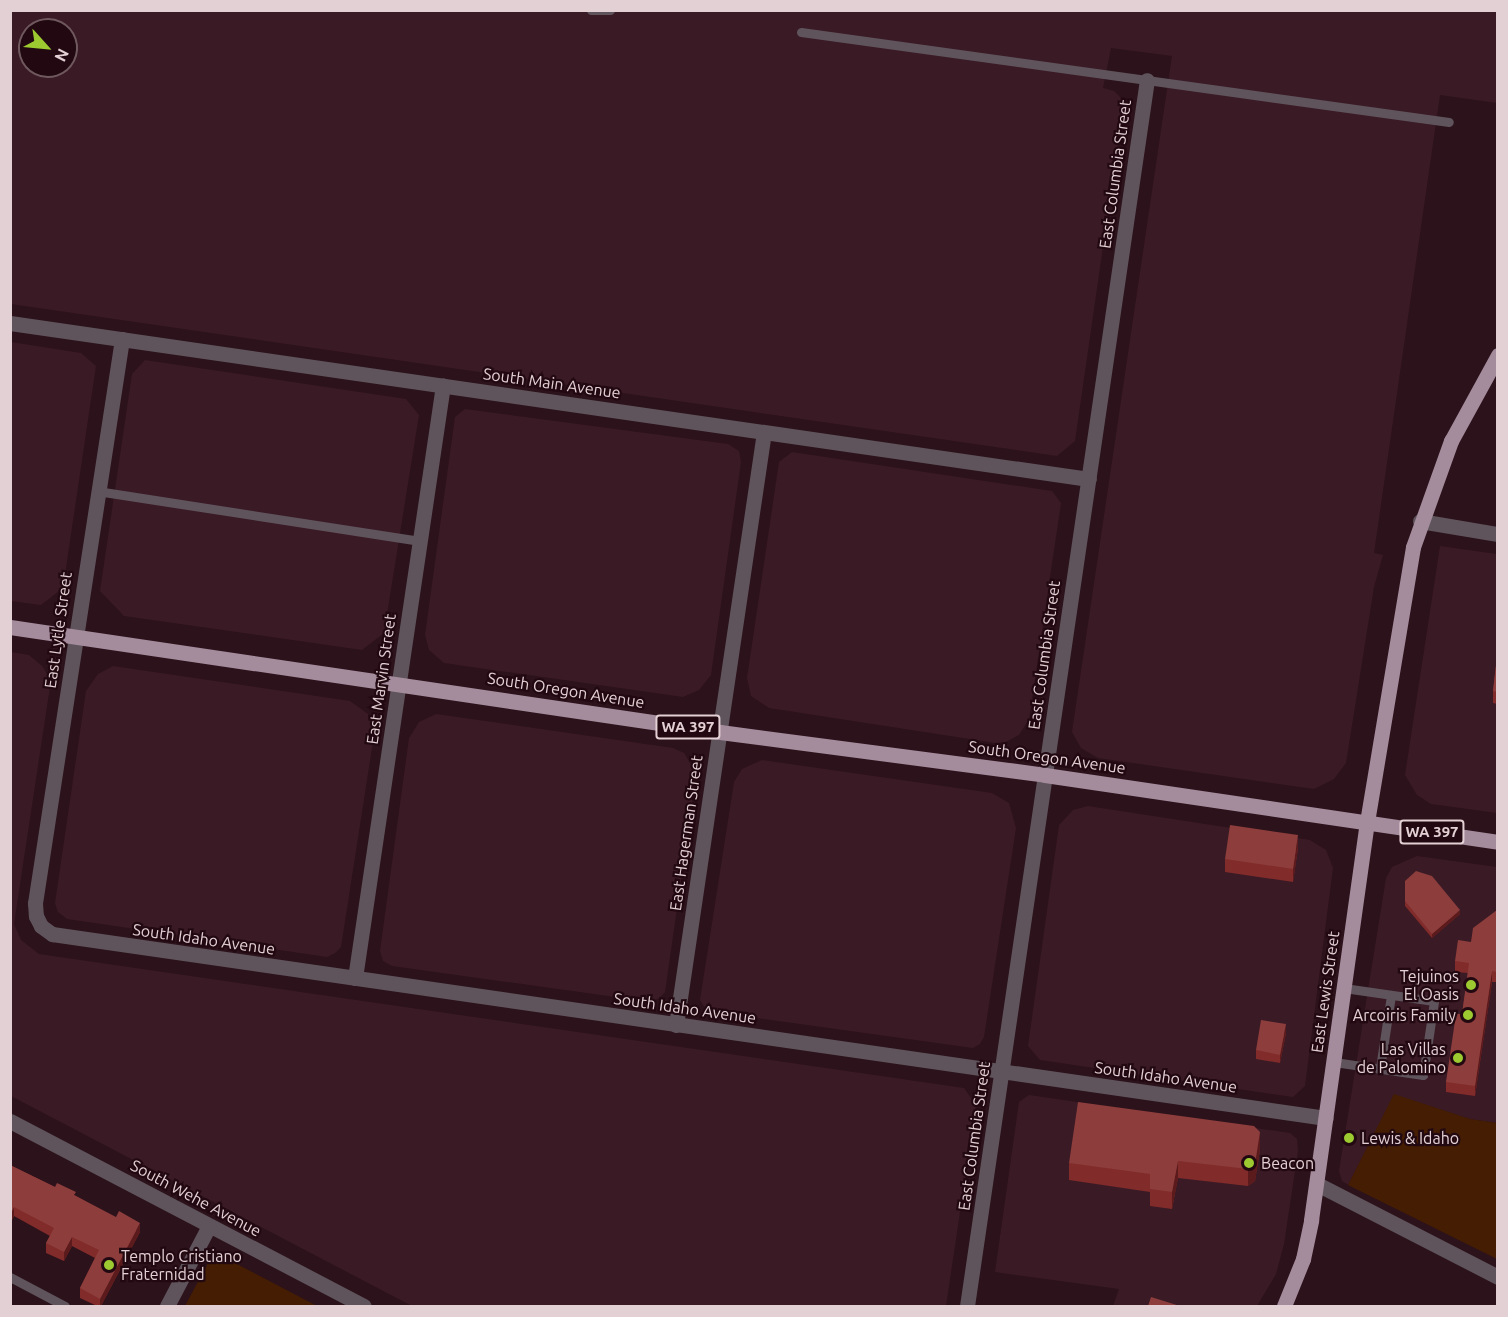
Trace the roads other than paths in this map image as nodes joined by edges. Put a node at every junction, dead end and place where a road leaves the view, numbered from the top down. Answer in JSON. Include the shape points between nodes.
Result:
{"nodes":[{"id":1,"x":591,"y":10,"type":"edge"},
{"id":2,"x":610,"y":10,"type":"edge"},
{"id":3,"x":801,"y":32,"type":"dead end"},
{"id":4,"x":1147,"y":80,"type":"junction"},
{"id":5,"x":1449,"y":122,"type":"dead end"},
{"id":6,"x":10,"y":323,"type":"edge"},
{"id":7,"x":122,"y":339,"type":"junction"},
{"id":8,"x":1497,"y":355,"type":"edge"},
{"id":9,"x":443,"y":385,"type":"junction"},
{"id":10,"x":764,"y":432,"type":"junction"},
{"id":11,"x":1089,"y":479,"type":"junction"},
{"id":12,"x":97,"y":491,"type":"junction"},
{"id":13,"x":1420,"y":521,"type":"junction"},
{"id":14,"x":1497,"y":534,"type":"edge"},
{"id":15,"x":420,"y":541,"type":"junction"},
{"id":16,"x":10,"y":627,"type":"edge"},
{"id":17,"x":75,"y":636,"type":"junction"},
{"id":18,"x":399,"y":683,"type":"junction"},
{"id":19,"x":720,"y":732,"type":"junction"},
{"id":20,"x":1045,"y":775,"type":"junction"},
{"id":21,"x":1367,"y":822,"type":"junction"},
{"id":22,"x":1497,"y":842,"type":"edge"},
{"id":23,"x":41,"y":926,"type":"joint"},
{"id":24,"x":355,"y":978,"type":"junction"},
{"id":25,"x":1344,"y":988,"type":"junction"},
{"id":26,"x":1390,"y":995,"type":"junction"},
{"id":27,"x":676,"y":1025,"type":"junction"},
{"id":28,"x":1334,"y":1062,"type":"junction"},
{"id":29,"x":1380,"y":1068,"type":"junction"},
{"id":30,"x":1002,"y":1072,"type":"junction"},
{"id":31,"x":1326,"y":1118,"type":"junction"},
{"id":32,"x":10,"y":1121,"type":"edge"},
{"id":33,"x":1317,"y":1184,"type":"junction"},
{"id":34,"x":209,"y":1226,"type":"junction"},
{"id":35,"x":10,"y":1277,"type":"edge"},
{"id":36,"x":1497,"y":1277,"type":"edge"},
{"id":37,"x":65,"y":1306,"type":"edge"},
{"id":38,"x":167,"y":1306,"type":"edge"},
{"id":39,"x":364,"y":1306,"type":"edge"},
{"id":40,"x":967,"y":1306,"type":"edge"},
{"id":41,"x":1284,"y":1306,"type":"edge"}],
"edges":[{"from":1,"to":2,"type":"lane"},
{"from":3,"to":4,"type":"lane"},
{"from":4,"to":5,"type":"lane"},
{"from":4,"to":11,"type":"street","name":"East Columbia Street"},
{"from":6,"to":7,"type":"street","name":"South Main Avenue"},
{"from":7,"to":9,"type":"street","name":"South Main Avenue"},
{"from":7,"to":12,"type":"street","name":"East Lytle Street"},
{"from":8,"to":13,"type":"main road","name":"East Lewis Street","via":[[1451,441]]},
{"from":9,"to":10,"type":"street","name":"South Main Avenue"},
{"from":9,"to":15,"type":"street","name":"East Marvin Street"},
{"from":10,"to":11,"type":"street","name":"South Main Avenue"},
{"from":10,"to":19,"type":"street","name":"East Hagerman Street"},
{"from":11,"to":20,"type":"street","name":"East Columbia Street"},
{"from":12,"to":15,"type":"lane"},
{"from":12,"to":17,"type":"street","name":"East Lytle Street"},
{"from":13,"to":14,"type":"street"},
{"from":13,"to":21,"type":"main road","name":"East Lewis Street","via":[[1406,580]]},
{"from":15,"to":18,"type":"street","name":"East Marvin Street"},
{"from":16,"to":17,"type":"main road","name":"South Oregon Avenue","number":"WA 397"},
{"from":17,"to":18,"type":"main road","name":"South Oregon Avenue","number":"WA 397"},
{"from":17,"to":23,"type":"street","name":"East Lytle Street","via":[[35,903]]},
{"from":18,"to":19,"type":"main road","name":"South Oregon Avenue","number":"WA 397"},
{"from":18,"to":24,"type":"street","name":"East Marvin Street"},
{"from":19,"to":20,"type":"main road","name":"South Oregon Avenue","number":"WA 397"},
{"from":19,"to":27,"type":"street","name":"East Hagerman Street"},
{"from":20,"to":21,"type":"main road","name":"South Oregon Avenue","number":"WA 397"},
{"from":20,"to":30,"type":"street","name":"East Columbia Street"},
{"from":21,"to":22,"type":"main road","number":"WA 397"},
{"from":21,"to":25,"type":"main road","name":"East Lewis Street"},
{"from":23,"to":24,"type":"street","name":"South Idaho Avenue","via":[[65,937]]},
{"from":24,"to":27,"type":"street","name":"South Idaho Avenue"},
{"from":25,"to":26,"type":"lane"},
{"from":25,"to":28,"type":"main road","name":"East Lewis Street"},
{"from":26,"to":29,"type":"lane"},
{"from":26,"to":29,"type":"lane","via":[[1434,1001],[1423,1075]]},
{"from":27,"to":30,"type":"street","name":"South Idaho Avenue"},
{"from":28,"to":29,"type":"lane"},
{"from":28,"to":31,"type":"main road","name":"East Lewis Street"},
{"from":30,"to":31,"type":"street","name":"South Idaho Avenue"},
{"from":30,"to":40,"type":"street","name":"East Columbia Street"},
{"from":31,"to":33,"type":"main road","name":"East Lewis Street"},
{"from":32,"to":34,"type":"street","name":"South Wehe Avenue"},
{"from":33,"to":36,"type":"street"},
{"from":33,"to":41,"type":"main road","name":"East Lewis Street","via":[[1303,1259]]},
{"from":34,"to":38,"type":"street"},
{"from":34,"to":39,"type":"street","name":"South Wehe Avenue"},
{"from":35,"to":37,"type":"lane"}]}
